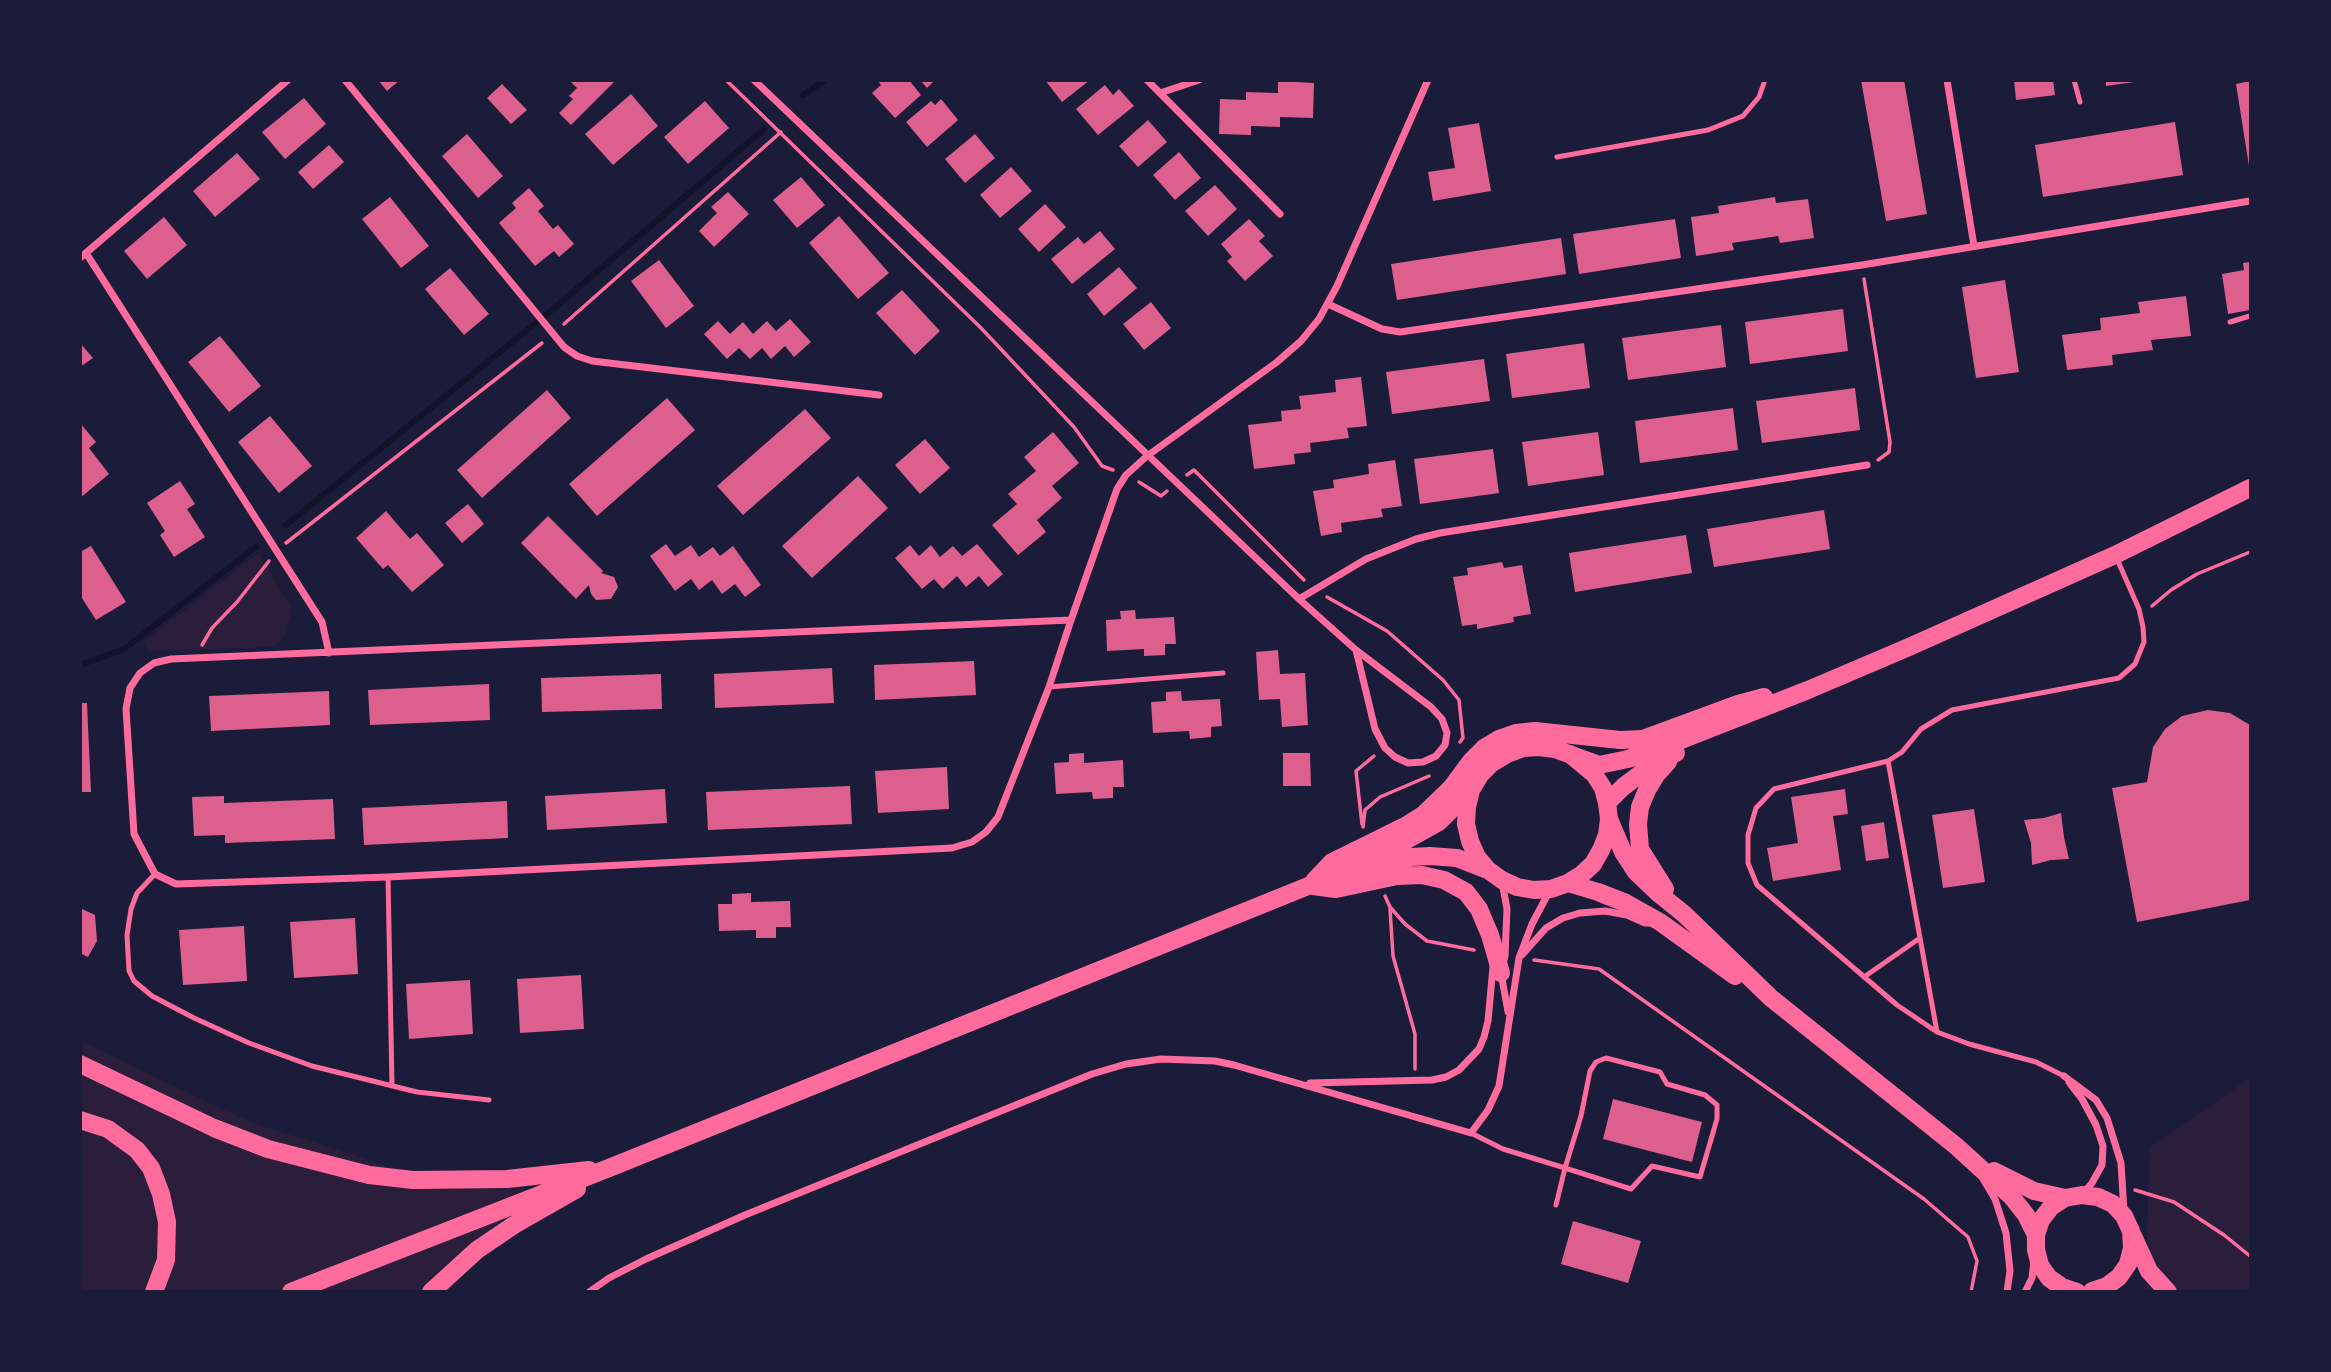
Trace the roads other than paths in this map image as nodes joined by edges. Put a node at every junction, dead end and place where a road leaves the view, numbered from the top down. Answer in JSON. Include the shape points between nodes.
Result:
{"nodes":[{"id":1,"x":288,"y":80,"type":"edge"},
{"id":2,"x":345,"y":80,"type":"edge"},
{"id":3,"x":754,"y":80,"type":"edge"},
{"id":4,"x":1147,"y":80,"type":"edge"},
{"id":5,"x":1199,"y":80,"type":"edge"},
{"id":6,"x":1427,"y":80,"type":"edge"},
{"id":7,"x":1765,"y":80,"type":"edge"},
{"id":8,"x":1947,"y":80,"type":"edge"},
{"id":9,"x":2074,"y":80,"type":"edge"},
{"id":10,"x":1160,"y":93,"type":"junction"},
{"id":11,"x":2080,"y":102,"type":"dead end"},
{"id":12,"x":1557,"y":157,"type":"dead end"},
{"id":13,"x":2250,"y":201,"type":"edge"},
{"id":14,"x":1280,"y":215,"type":"dead end"},
{"id":15,"x":1974,"y":246,"type":"junction"},
{"id":16,"x":83,"y":256,"type":"edge"},
{"id":17,"x":1328,"y":303,"type":"junction"},
{"id":18,"x":2250,"y":316,"type":"edge"},
{"id":19,"x":2230,"y":322,"type":"dead end"},
{"id":20,"x":878,"y":395,"type":"dead end"},
{"id":21,"x":1147,"y":456,"type":"junction"},
{"id":22,"x":1867,"y":465,"type":"road end"},
{"id":23,"x":2250,"y":488,"type":"edge"},
{"id":24,"x":2115,"y":555,"type":"junction"},
{"id":25,"x":1299,"y":599,"type":"junction"},
{"id":26,"x":1071,"y":620,"type":"junction"},
{"id":27,"x":1356,"y":650,"type":"junction"},
{"id":28,"x":329,"y":653,"type":"junction"},
{"id":29,"x":1223,"y":673,"type":"dead end"},
{"id":30,"x":1049,"y":687,"type":"junction"},
{"id":31,"x":1808,"y":690,"type":"junction"},
{"id":32,"x":1678,"y":752,"type":"junction"},
{"id":33,"x":1570,"y":754,"type":"junction"},
{"id":34,"x":1888,"y":761,"type":"junction"},
{"id":35,"x":1471,"y":790,"type":"junction"},
{"id":36,"x":1608,"y":811,"type":"junction"},
{"id":37,"x":155,"y":874,"type":"junction"},
{"id":38,"x":1495,"y":875,"type":"junction"},
{"id":39,"x":388,"y":877,"type":"junction"},
{"id":40,"x":1309,"y":886,"type":"junction"},
{"id":41,"x":1560,"y":886,"type":"junction"},
{"id":42,"x":1684,"y":914,"type":"junction"},
{"id":43,"x":1660,"y":922,"type":"junction"},
{"id":44,"x":1920,"y":938,"type":"junction"},
{"id":45,"x":1494,"y":952,"type":"junction"},
{"id":46,"x":1519,"y":958,"type":"junction"},
{"id":47,"x":1501,"y":974,"type":"junction"},
{"id":48,"x":1864,"y":977,"type":"junction"},
{"id":49,"x":1771,"y":998,"type":"junction"},
{"id":50,"x":1508,"y":1016,"type":"junction"},
{"id":51,"x":1937,"y":1032,"type":"junction"},
{"id":52,"x":80,"y":1064,"type":"edge"},
{"id":53,"x":2064,"y":1076,"type":"junction"},
{"id":54,"x":1302,"y":1083,"type":"junction"},
{"id":55,"x":392,"y":1086,"type":"junction"},
{"id":56,"x":489,"y":1100,"type":"dead end"},
{"id":57,"x":80,"y":1120,"type":"edge"},
{"id":58,"x":1472,"y":1133,"type":"junction"},
{"id":59,"x":1962,"y":1152,"type":"junction"},
{"id":60,"x":610,"y":1168,"type":"junction"},
{"id":61,"x":1565,"y":1168,"type":"junction"},
{"id":62,"x":2073,"y":1196,"type":"junction"},
{"id":63,"x":1556,"y":1205,"type":"dead end"},
{"id":64,"x":2127,"y":1224,"type":"junction"},
{"id":65,"x":2036,"y":1242,"type":"junction"},
{"id":66,"x":2093,"y":1291,"type":"edge"},
{"id":67,"x":155,"y":1292,"type":"edge"},
{"id":68,"x":291,"y":1292,"type":"edge"},
{"id":69,"x":431,"y":1292,"type":"edge"},
{"id":70,"x":589,"y":1292,"type":"edge"},
{"id":71,"x":2007,"y":1292,"type":"edge"},
{"id":72,"x":2025,"y":1292,"type":"edge"},
{"id":73,"x":2077,"y":1292,"type":"edge"},
{"id":74,"x":2168,"y":1292,"type":"edge"}],
"edges":[{"from":1,"to":16,"type":"street"},
{"from":2,"to":20,"type":"street","via":[[564,347],[577,356]]},
{"from":3,"to":21,"type":"street"},
{"from":4,"to":10,"type":"street"},
{"from":5,"to":10,"type":"street"},
{"from":6,"to":17,"type":"street"},
{"from":7,"to":12,"type":"lane","via":[[1759,97],[1743,116],[1708,130]]},
{"from":8,"to":15,"type":"street"},
{"from":9,"to":11,"type":"lane"},
{"from":10,"to":14,"type":"street"},
{"from":13,"to":15,"type":"street"},
{"from":15,"to":17,"type":"street","via":[[1400,332],[1382,329]]},
{"from":16,"to":28,"type":"street","via":[[322,622]]},
{"from":17,"to":21,"type":"street","via":[[1301,341],[1277,362]]},
{"from":18,"to":19,"type":"lane"},
{"from":21,"to":25,"type":"street"},
{"from":21,"to":26,"type":"street","via":[[1117,489]]},
{"from":22,"to":25,"type":"street","via":[[1440,533],[1366,559]]},
{"from":23,"to":24,"type":"main road"},
{"from":24,"to":31,"type":"main road"},
{"from":24,"to":34,"type":"lane","via":[[2140,615],[2144,642],[2135,664],[2119,678],[1952,710],[1921,729]]},
{"from":25,"to":27,"type":"street"},
{"from":26,"to":28,"type":"street"},
{"from":26,"to":30,"type":"street"},
{"from":27,"to":27,"type":"street","via":[[1442,719],[1445,746],[1436,756],[1408,763],[1385,748],[1375,729]]},
{"from":28,"to":37,"type":"street","via":[[171,659],[140,673],[130,688],[126,709],[134,834]]},
{"from":29,"to":30,"type":"lane"},
{"from":30,"to":39,"type":"street","via":[[998,817],[972,842],[952,848]]},
{"from":31,"to":32,"type":"main road","via":[[1783,707]]},
{"from":31,"to":33,"type":"main road","via":[[1628,759],[1599,765]]},
{"from":31,"to":40,"type":"main road","via":[[1738,704],[1643,739],[1535,731],[1499,739],[1484,748],[1423,814],[1332,862]]},
{"from":32,"to":36,"type":"main road","via":[[1623,787]]},
{"from":32,"to":42,"type":"main road","via":[[1647,790],[1637,838],[1648,864]]},
{"from":33,"to":35,"type":"main road","via":[[1523,748],[1492,763]]},
{"from":33,"to":36,"type":"main road","via":[[1594,775]]},
{"from":34,"to":44,"type":"lane"},
{"from":34,"to":48,"type":"lane","via":[[1774,789],[1756,808],[1748,835],[1748,863],[1757,885]]},
{"from":35,"to":38,"type":"main road","via":[[1466,824],[1470,841],[1477,857]]},
{"from":35,"to":40,"type":"main road","via":[[1439,822]]},
{"from":36,"to":41,"type":"main road","via":[[1607,835],[1597,857],[1581,875]]},
{"from":36,"to":42,"type":"main road","via":[[1636,872]]},
{"from":37,"to":39,"type":"street","via":[[176,884]]},
{"from":37,"to":55,"type":"lane","via":[[137,893],[131,909],[127,958],[134,981],[163,1002],[249,1042],[312,1066]]},
{"from":38,"to":40,"type":"main road","via":[[1457,858],[1411,857]]},
{"from":38,"to":41,"type":"main road","via":[[1525,889]]},
{"from":38,"to":47,"type":"street","via":[[1507,909]]},
{"from":39,"to":55,"type":"lane"},
{"from":40,"to":45,"type":"main road","via":[[1336,889],[1397,876],[1444,880],[1466,892],[1479,909]]},
{"from":40,"to":60,"type":"main road"},
{"from":41,"to":43,"type":"main road","via":[[1598,892]]},
{"from":41,"to":46,"type":"street","via":[[1532,924]]},
{"from":42,"to":49,"type":"main road"},
{"from":43,"to":46,"type":"street","via":[[1645,923],[1605,911],[1580,913],[1546,928]]},
{"from":43,"to":49,"type":"main road"},
{"from":44,"to":48,"type":"lane"},
{"from":44,"to":51,"type":"lane"},
{"from":45,"to":47,"type":"main road"},
{"from":45,"to":54,"type":"street","via":[[1488,1021],[1479,1049],[1459,1070],[1446,1077],[1416,1081]]},
{"from":46,"to":50,"type":"street"},
{"from":47,"to":50,"type":"street"},
{"from":48,"to":51,"type":"lane"},
{"from":49,"to":59,"type":"main road"},
{"from":50,"to":58,"type":"street","via":[[1499,1086]]},
{"from":51,"to":53,"type":"lane","via":[[2036,1062]]},
{"from":52,"to":60,"type":"main road","via":[[236,1136],[369,1175],[413,1180],[507,1179]]},
{"from":53,"to":62,"type":"street","via":[[2082,1099],[2103,1146],[2102,1165],[2092,1183]]},
{"from":53,"to":64,"type":"street","via":[[2096,1100],[2107,1118],[2121,1163]]},
{"from":54,"to":58,"type":"street"},
{"from":54,"to":70,"type":"street","via":[[1195,1060],[1161,1059],[1091,1074],[745,1215],[646,1259]]},
{"from":55,"to":56,"type":"lane"},
{"from":57,"to":67,"type":"main road","via":[[115,1133],[151,1168],[167,1222],[166,1260]]},
{"from":58,"to":61,"type":"lane","via":[[1503,1149]]},
{"from":59,"to":62,"type":"main road","via":[[2035,1191]]},
{"from":59,"to":65,"type":"main road","via":[[2011,1196],[2026,1215]]},
{"from":59,"to":71,"type":"street","via":[[1994,1199],[2006,1233]]},
{"from":60,"to":68,"type":"main road"},
{"from":60,"to":69,"type":"main road","via":[[477,1250]]},
{"from":61,"to":61,"type":"lane","via":[[1631,1189],[1652,1166],[1700,1177],[1717,1105],[1705,1095],[1667,1084],[1660,1072],[1606,1058],[1596,1062]]},
{"from":61,"to":63,"type":"lane"},
{"from":62,"to":64,"type":"main road","via":[[2098,1197],[2113,1204]]},
{"from":62,"to":65,"type":"main road","via":[[2046,1213]]},
{"from":64,"to":66,"type":"main road","via":[[2132,1248],[2128,1264],[2119,1277]]},
{"from":64,"to":74,"type":"main road","via":[[2149,1271]]},
{"from":65,"to":72,"type":"street","via":[[2032,1278]]},
{"from":65,"to":73,"type":"main road","via":[[2040,1265],[2049,1278]]},
{"from":66,"to":73,"type":"main road"}]}
